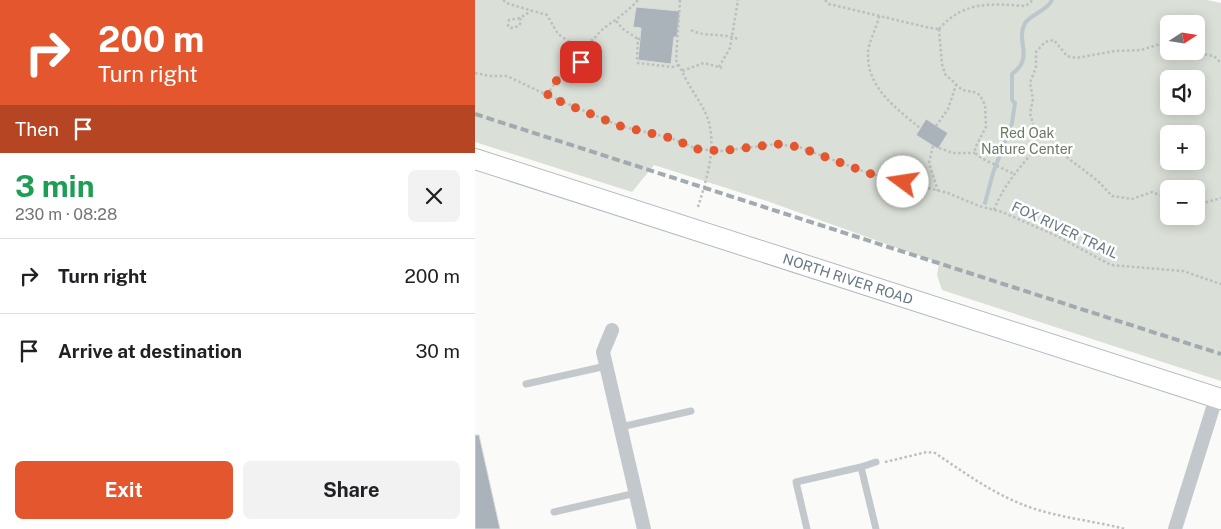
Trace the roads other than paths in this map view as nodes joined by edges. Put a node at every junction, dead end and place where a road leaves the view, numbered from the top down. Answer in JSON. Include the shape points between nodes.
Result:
{"nodes":[{"id":1,"x":475,"y":159,"type":"edge"},
{"id":2,"x":612,"y":330,"type":"dead end"},
{"id":3,"x":607,"y":366,"type":"junction"},
{"id":4,"x":526,"y":384,"type":"dead end"},
{"id":5,"x":1219,"y":398,"type":"edge"},
{"id":6,"x":691,"y":412,"type":"dead end"},
{"id":7,"x":621,"y":427,"type":"junction"},
{"id":8,"x":876,"y":462,"type":"road end"},
{"id":9,"x":861,"y":467,"type":"junction"},
{"id":10,"x":636,"y":493,"type":"junction"},
{"id":11,"x":553,"y":512,"type":"dead end"},
{"id":12,"x":644,"y":529,"type":"edge"},
{"id":13,"x":807,"y":529,"type":"edge"},
{"id":14,"x":876,"y":529,"type":"edge"},
{"id":15,"x":1175,"y":529,"type":"edge"}],
"edges":[{"from":1,"to":5,"type":"main road","name":"NORTH RIVER ROAD"},
{"from":2,"to":3,"type":"street","via":[[603,352]]},
{"from":3,"to":4,"type":"lane"},
{"from":3,"to":7,"type":"street"},
{"from":5,"to":15,"type":"street"},
{"from":6,"to":7,"type":"lane"},
{"from":7,"to":10,"type":"street"},
{"from":8,"to":9,"type":"lane"},
{"from":9,"to":13,"type":"lane","via":[[796,482]]},
{"from":9,"to":14,"type":"lane"},
{"from":10,"to":11,"type":"lane"},
{"from":10,"to":12,"type":"street"}]}
